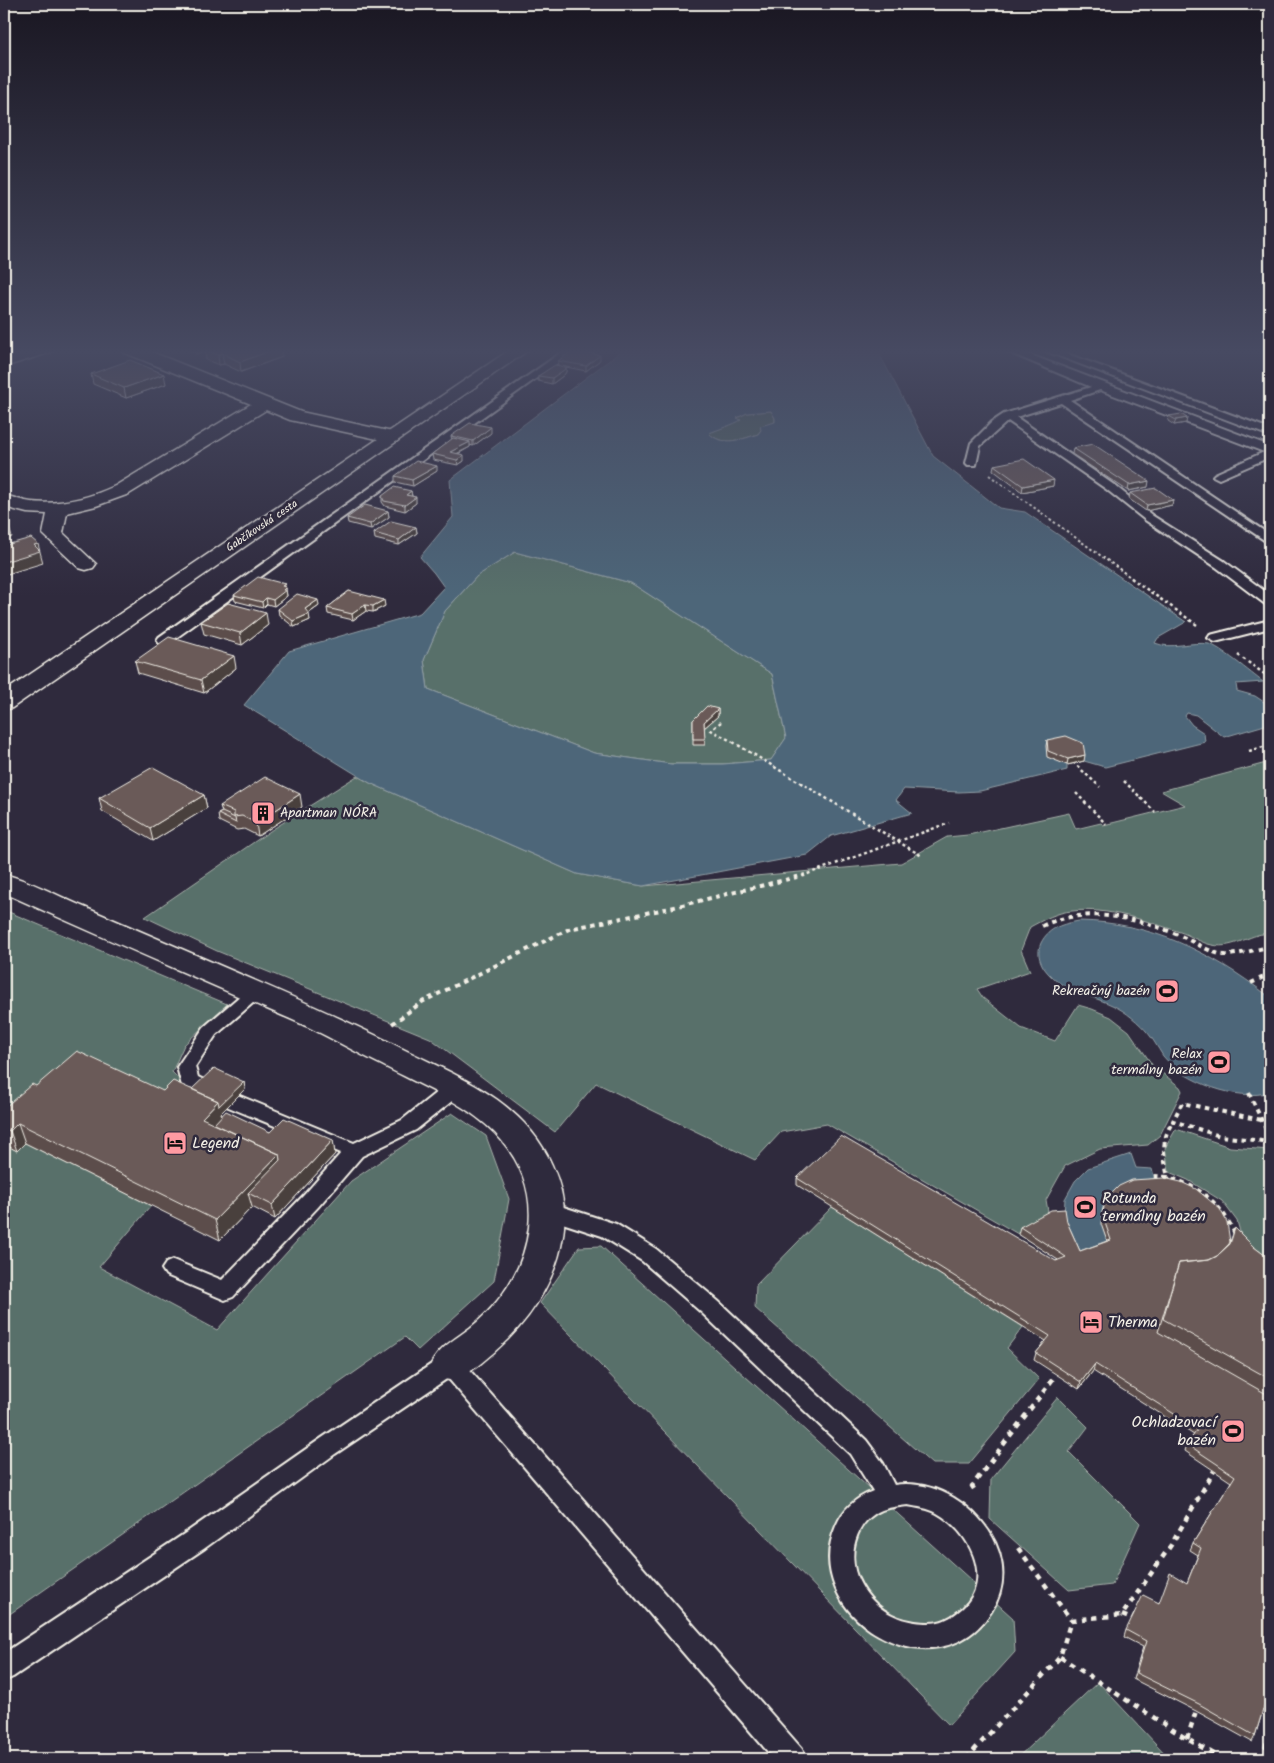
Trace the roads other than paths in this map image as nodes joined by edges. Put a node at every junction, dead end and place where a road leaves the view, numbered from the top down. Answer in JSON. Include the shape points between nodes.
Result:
{"nodes":[{"id":1,"x":219,"y":431,"type":"edge"},
{"id":2,"x":365,"y":431,"type":"edge"},
{"id":3,"x":400,"y":431,"type":"edge"},
{"id":4,"x":457,"y":431,"type":"edge"},
{"id":5,"x":989,"y":431,"type":"edge"},
{"id":6,"x":1030,"y":431,"type":"edge"},
{"id":7,"x":1110,"y":431,"type":"edge"},
{"id":8,"x":1219,"y":431,"type":"edge"},
{"id":9,"x":391,"y":437,"type":"junction"},
{"id":10,"x":1270,"y":451,"type":"edge"},
{"id":11,"x":972,"y":463,"type":"road end"},
{"id":12,"x":1219,"y":476,"type":"dead end"},
{"id":13,"x":4,"y":501,"type":"edge"},
{"id":14,"x":58,"y":508,"type":"junction"},
{"id":15,"x":1270,"y":540,"type":"edge"},
{"id":16,"x":86,"y":564,"type":"dead end"},
{"id":17,"x":1270,"y":601,"type":"edge"},
{"id":18,"x":1270,"y":624,"type":"edge"},
{"id":19,"x":1215,"y":638,"type":"road end"},
{"id":20,"x":164,"y":640,"type":"edge"},
{"id":21,"x":4,"y":703,"type":"edge"},
{"id":22,"x":4,"y":883,"type":"edge"},
{"id":23,"x":254,"y":992,"type":"junction"},
{"id":24,"x":203,"y":1088,"type":"edge"},
{"id":25,"x":455,"y":1088,"type":"junction"},
{"id":26,"x":233,"y":1101,"type":"edge"},
{"id":27,"x":355,"y":1151,"type":"junction"},
{"id":28,"x":548,"y":1210,"type":"junction"},
{"id":29,"x":173,"y":1268,"type":"dead end"},
{"id":30,"x":450,"y":1364,"type":"junction"},
{"id":31,"x":887,"y":1496,"type":"junction"},
{"id":32,"x":4,"y":1668,"type":"edge"},
{"id":33,"x":792,"y":1759,"type":"edge"}],
"edges":[{"from":1,"to":14,"type":"street","via":[[122,490],[100,500]]},
{"from":2,"to":9,"type":"street"},
{"from":3,"to":9,"type":"street","name":"Gabčíkovská cesta"},
{"from":4,"to":20,"type":"lane"},
{"from":5,"to":11,"type":"lane","via":[[975,445]]},
{"from":6,"to":17,"type":"lane"},
{"from":7,"to":15,"type":"lane"},
{"from":8,"to":10,"type":"lane"},
{"from":9,"to":21,"type":"street","name":"Gabčíkovská cesta"},
{"from":10,"to":12,"type":"lane"},
{"from":13,"to":14,"type":"street","via":[[30,508]]},
{"from":14,"to":16,"type":"street","via":[[53,534]]},
{"from":18,"to":19,"type":"lane"},
{"from":22,"to":23,"type":"street"},
{"from":23,"to":24,"type":"lane","via":[[210,1031],[186,1066],[189,1081]]},
{"from":23,"to":25,"type":"street","via":[[327,1023]]},
{"from":25,"to":27,"type":"lane","via":[[409,1126]]},
{"from":25,"to":28,"type":"street","via":[[495,1115],[522,1142],[540,1172]]},
{"from":26,"to":27,"type":"lane"},
{"from":27,"to":29,"type":"lane","via":[[225,1291]]},
{"from":28,"to":30,"type":"street","via":[[541,1258],[527,1289],[494,1329]]},
{"from":28,"to":31,"type":"lane","via":[[610,1230],[649,1255],[858,1447],[873,1465]]},
{"from":30,"to":32,"type":"lane"},
{"from":30,"to":33,"type":"lane"},
{"from":31,"to":31,"type":"lane","via":[[852,1518],[843,1537],[840,1558],[844,1578],[854,1599],[870,1616],[890,1629],[912,1635],[936,1636],[956,1630],[974,1617],[990,1581],[988,1559],[981,1539],[967,1522],[929,1498],[908,1494]]}]}
